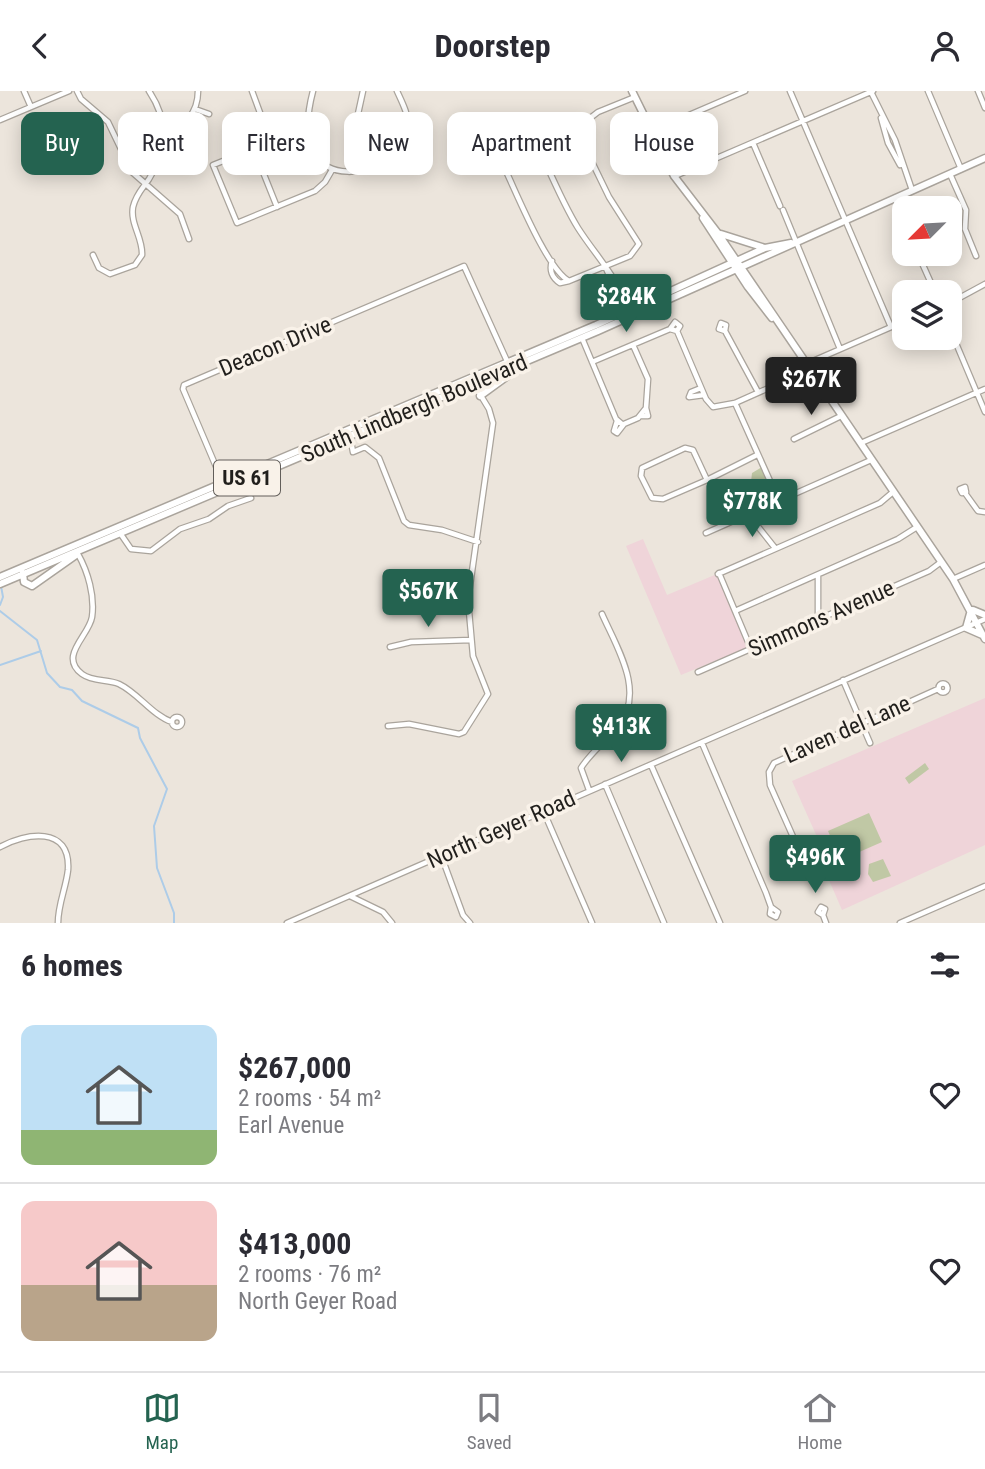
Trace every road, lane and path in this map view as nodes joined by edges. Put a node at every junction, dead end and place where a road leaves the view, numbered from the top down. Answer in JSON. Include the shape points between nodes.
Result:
{"nodes":[{"id":1,"x":24,"y":91,"type":"edge"},
{"id":2,"x":69,"y":91,"type":"edge"},
{"id":3,"x":78,"y":91,"type":"edge"},
{"id":4,"x":149,"y":91,"type":"edge"},
{"id":5,"x":198,"y":91,"type":"edge"},
{"id":6,"x":252,"y":91,"type":"edge"},
{"id":7,"x":313,"y":91,"type":"edge"},
{"id":8,"x":363,"y":91,"type":"edge"},
{"id":9,"x":397,"y":91,"type":"edge"},
{"id":10,"x":745,"y":91,"type":"edge"},
{"id":11,"x":790,"y":91,"type":"edge"},
{"id":12,"x":872,"y":91,"type":"edge"},
{"id":13,"x":928,"y":91,"type":"edge"},
{"id":14,"x":978,"y":91,"type":"edge"},
{"id":15,"x":633,"y":94,"type":"edge"},
{"id":16,"x":31,"y":107,"type":"junction"},
{"id":17,"x":985,"y":108,"type":"edge"},
{"id":18,"x":195,"y":109,"type":"junction"},
{"id":19,"x":156,"y":112,"type":"edge"},
{"id":20,"x":193,"y":112,"type":"edge"},
{"id":21,"x":261,"y":112,"type":"edge"},
{"id":22,"x":358,"y":112,"type":"edge"},
{"id":23,"x":405,"y":112,"type":"edge"},
{"id":24,"x":642,"y":112,"type":"edge"},
{"id":25,"x":696,"y":112,"type":"edge"},
{"id":26,"x":209,"y":114,"type":"dead end"},
{"id":27,"x":596,"y":114,"type":"edge"},
{"id":28,"x":0,"y":120,"type":"edge"},
{"id":29,"x":803,"y":121,"type":"junction"},
{"id":30,"x":753,"y":143,"type":"junction"},
{"id":31,"x":985,"y":158,"type":"edge"},
{"id":32,"x":222,"y":161,"type":"edge"},
{"id":33,"x":961,"y":169,"type":"junction"},
{"id":34,"x":332,"y":170,"type":"junction"},
{"id":35,"x":596,"y":170,"type":"edge"},
{"id":36,"x":344,"y":172,"type":"edge"},
{"id":37,"x":950,"y":174,"type":"junction"},
{"id":38,"x":151,"y":175,"type":"edge"},
{"id":39,"x":265,"y":175,"type":"edge"},
{"id":40,"x":508,"y":175,"type":"edge"},
{"id":41,"x":552,"y":175,"type":"edge"},
{"id":42,"x":674,"y":176,"type":"joint"},
{"id":43,"x":146,"y":184,"type":"junction"},
{"id":44,"x":912,"y":190,"type":"junction"},
{"id":45,"x":899,"y":196,"type":"edge"},
{"id":46,"x":892,"y":199,"type":"edge"},
{"id":47,"x":277,"y":207,"type":"junction"},
{"id":48,"x":702,"y":216,"type":"junction"},
{"id":49,"x":844,"y":220,"type":"junction"},
{"id":50,"x":717,"y":232,"type":"junction"},
{"id":51,"x":189,"y":239,"type":"dead end"},
{"id":52,"x":793,"y":242,"type":"junction"},
{"id":53,"x":765,"y":249,"type":"junction"},
{"id":54,"x":93,"y":255,"type":"dead end"},
{"id":55,"x":976,"y":256,"type":"dead end"},
{"id":56,"x":605,"y":265,"type":"junction"},
{"id":57,"x":736,"y":265,"type":"junction"},
{"id":58,"x":985,"y":284,"type":"edge"},
{"id":59,"x":962,"y":296,"type":"edge"},
{"id":60,"x":622,"y":297,"type":"junction"},
{"id":61,"x":634,"y":308,"type":"junction"},
{"id":62,"x":629,"y":314,"type":"junction"},
{"id":63,"x":596,"y":325,"type":"junction"},
{"id":64,"x":891,"y":327,"type":"joint"},
{"id":65,"x":725,"y":331,"type":"dead end"},
{"id":66,"x":581,"y":337,"type":"junction"},
{"id":67,"x":556,"y":344,"type":"junction"},
{"id":68,"x":634,"y":345,"type":"junction"},
{"id":69,"x":840,"y":349,"type":"junction"},
{"id":70,"x":959,"y":350,"type":"edge"},
{"id":71,"x":538,"y":355,"type":"junction"},
{"id":72,"x":507,"y":361,"type":"junction"},
{"id":73,"x":592,"y":362,"type":"junction"},
{"id":74,"x":807,"y":368,"type":"junction"},
{"id":75,"x":471,"y":379,"type":"junction"},
{"id":76,"x":701,"y":388,"type":"junction"},
{"id":77,"x":985,"y":389,"type":"edge"},
{"id":78,"x":976,"y":392,"type":"junction"},
{"id":79,"x":758,"y":393,"type":"junction"},
{"id":80,"x":704,"y":395,"type":"junction"},
{"id":81,"x":480,"y":396,"type":"junction"},
{"id":82,"x":735,"y":403,"type":"junction"},
{"id":83,"x":985,"y":412,"type":"edge"},
{"id":84,"x":841,"y":416,"type":"junction"},
{"id":85,"x":617,"y":421,"type":"junction"},
{"id":86,"x":624,"y":425,"type":"junction"},
{"id":87,"x":350,"y":434,"type":"junction"},
{"id":88,"x":794,"y":439,"type":"dead end"},
{"id":89,"x":859,"y":444,"type":"junction"},
{"id":90,"x":757,"y":455,"type":"junction"},
{"id":91,"x":871,"y":460,"type":"junction"},
{"id":92,"x":707,"y":480,"type":"junction"},
{"id":93,"x":223,"y":483,"type":"junction"},
{"id":94,"x":893,"y":492,"type":"junction"},
{"id":95,"x":965,"y":493,"type":"dead end"},
{"id":96,"x":251,"y":498,"type":"dead end"},
{"id":97,"x":779,"y":501,"type":"junction"},
{"id":98,"x":985,"y":512,"type":"edge"},
{"id":99,"x":748,"y":515,"type":"junction"},
{"id":100,"x":917,"y":527,"type":"junction"},
{"id":101,"x":120,"y":533,"type":"junction"},
{"id":102,"x":706,"y":533,"type":"dead end"},
{"id":103,"x":478,"y":543,"type":"junction"},
{"id":104,"x":85,"y":547,"type":"junction"},
{"id":105,"x":775,"y":548,"type":"junction"},
{"id":106,"x":78,"y":554,"type":"junction"},
{"id":107,"x":941,"y":562,"type":"junction"},
{"id":108,"x":27,"y":565,"type":"junction"},
{"id":109,"x":985,"y":565,"type":"edge"},
{"id":110,"x":22,"y":575,"type":"junction"},
{"id":111,"x":818,"y":575,"type":"junction"},
{"id":112,"x":5,"y":577,"type":"edge"},
{"id":113,"x":953,"y":579,"type":"junction"},
{"id":114,"x":0,"y":584,"type":"edge"},
{"id":115,"x":971,"y":610,"type":"junction"},
{"id":116,"x":735,"y":611,"type":"junction"},
{"id":117,"x":602,"y":614,"type":"dead end"},
{"id":118,"x":818,"y":619,"type":"junction"},
{"id":119,"x":983,"y":619,"type":"edge"},
{"id":120,"x":966,"y":628,"type":"junction"},
{"id":121,"x":985,"y":635,"type":"edge"},
{"id":122,"x":471,"y":640,"type":"junction"},
{"id":123,"x":390,"y":647,"type":"dead end"},
{"id":124,"x":751,"y":649,"type":"junction"},
{"id":125,"x":698,"y":672,"type":"dead end"},
{"id":126,"x":843,"y":680,"type":"junction"},
{"id":127,"x":938,"y":689,"type":"dead end"},
{"id":128,"x":172,"y":722,"type":"dead end"},
{"id":129,"x":861,"y":722,"type":"junction"},
{"id":130,"x":388,"y":726,"type":"dead end"},
{"id":131,"x":702,"y":743,"type":"junction"},
{"id":132,"x":870,"y":743,"type":"dead end"},
{"id":133,"x":652,"y":765,"type":"junction"},
{"id":134,"x":605,"y":785,"type":"junction"},
{"id":135,"x":589,"y":790,"type":"junction"},
{"id":136,"x":543,"y":810,"type":"junction"},
{"id":137,"x":0,"y":847,"type":"edge"},
{"id":138,"x":441,"y":855,"type":"junction"},
{"id":139,"x":802,"y":857,"type":"dead end"},
{"id":140,"x":985,"y":885,"type":"edge"},
{"id":141,"x":349,"y":896,"type":"junction"},
{"id":142,"x":771,"y":907,"type":"dead end"},
{"id":143,"x":823,"y":915,"type":"dead end"},
{"id":144,"x":58,"y":923,"type":"edge"},
{"id":145,"x":287,"y":923,"type":"edge"},
{"id":146,"x":392,"y":923,"type":"edge"},
{"id":147,"x":470,"y":923,"type":"edge"},
{"id":148,"x":592,"y":923,"type":"edge"},
{"id":149,"x":664,"y":923,"type":"edge"},
{"id":150,"x":720,"y":923,"type":"edge"},
{"id":151,"x":826,"y":923,"type":"edge"},
{"id":152,"x":900,"y":923,"type":"edge"}],
"edges":[{"from":1,"to":16,"type":"street"},
{"from":2,"to":16,"type":"street"},
{"from":3,"to":43,"type":"street","via":[[108,122],[132,172]]},
{"from":4,"to":19,"type":"street"},
{"from":5,"to":18,"type":"street"},
{"from":6,"to":21,"type":"street"},
{"from":7,"to":34,"type":"street","via":[[307,137],[320,162]]},
{"from":8,"to":22,"type":"street"},
{"from":9,"to":23,"type":"street"},
{"from":10,"to":25,"type":"street"},
{"from":11,"to":29,"type":"street"},
{"from":12,"to":29,"type":"street"},
{"from":12,"to":44,"type":"street","via":[[888,143]]},
{"from":13,"to":33,"type":"street"},
{"from":14,"to":17,"type":"street"},
{"from":15,"to":24,"type":"main road"},
{"from":15,"to":27,"type":"street"},
{"from":16,"to":28,"type":"street"},
{"from":18,"to":20,"type":"street"},
{"from":18,"to":26,"type":"street"},
{"from":29,"to":30,"type":"street"},
{"from":29,"to":49,"type":"street"},
{"from":30,"to":42,"type":"street"},
{"from":30,"to":52,"type":"street"},
{"from":31,"to":33,"type":"main road","number":"US 61"},
{"from":32,"to":47,"type":"street","via":[[213,165],[237,223]]},
{"from":33,"to":37,"type":"main road","number":"US 61"},
{"from":34,"to":36,"type":"street"},
{"from":34,"to":47,"type":"street","via":[[315,191]]},
{"from":35,"to":56,"type":"street","via":[[639,244],[630,256]]},
{"from":37,"to":44,"type":"main road","number":"US 61"},
{"from":37,"to":55,"type":"street","via":[[966,210],[965,229]]},
{"from":38,"to":43,"type":"street"},
{"from":39,"to":47,"type":"street"},
{"from":40,"to":56,"type":"street","via":[[552,261],[569,281]]},
{"from":41,"to":56,"type":"street","via":[[573,219]]},
{"from":42,"to":48,"type":"main road"},
{"from":43,"to":51,"type":"street","via":[[180,214]]},
{"from":43,"to":54,"type":"street","via":[[133,209],[142,249],[139,261],[110,274],[99,268]]},
{"from":44,"to":45,"type":"main road","number":"US 61"},
{"from":46,"to":49,"type":"main road","number":"US 61"},
{"from":48,"to":50,"type":"main road"},
{"from":48,"to":57,"type":"main road"},
{"from":49,"to":52,"type":"main road","number":"US 61"},
{"from":49,"to":64,"type":"street"},
{"from":50,"to":53,"type":"main road"},
{"from":50,"to":57,"type":"main road"},
{"from":52,"to":53,"type":"main road","number":"US 61"},
{"from":52,"to":57,"type":"main road","number":"US 61"},
{"from":52,"to":69,"type":"street"},
{"from":53,"to":57,"type":"main road","number":"US 61"},
{"from":56,"to":60,"type":"street","via":[[611,268]]},
{"from":57,"to":61,"type":"main road","number":"US 61"},
{"from":57,"to":62,"type":"main road","number":"US 61"},
{"from":57,"to":74,"type":"main road"},
{"from":58,"to":59,"type":"street"},
{"from":60,"to":61,"type":"main road","via":[[631,299]]},
{"from":60,"to":62,"type":"main road"},
{"from":60,"to":63,"type":"main road"},
{"from":61,"to":62,"type":"main road","number":"US 61"},
{"from":62,"to":63,"type":"main road","number":"US 61"},
{"from":62,"to":66,"type":"main road","number":"US 61"},
{"from":63,"to":67,"type":"main road","number":"US 61"},
{"from":64,"to":69,"type":"street"},
{"from":65,"to":79,"type":"street"},
{"from":66,"to":67,"type":"main road","number":"US 61"},
{"from":66,"to":73,"type":"street"},
{"from":67,"to":71,"type":"main road","name":"South Lindbergh Boulevard","number":"US 61"},
{"from":67,"to":72,"type":"main road","name":"South Lindbergh Boulevard","number":"US 61"},
{"from":68,"to":73,"type":"street"},
{"from":68,"to":76,"type":"street","via":[[677,331]]},
{"from":68,"to":86,"type":"street","via":[[648,379],[646,408]]},
{"from":69,"to":74,"type":"street"},
{"from":70,"to":78,"type":"street"},
{"from":71,"to":75,"type":"main road","name":"South Lindbergh Boulevard","number":"US 61"},
{"from":71,"to":81,"type":"main road"},
{"from":72,"to":75,"type":"main road","name":"South Lindbergh Boulevard","number":"US 61"},
{"from":72,"to":93,"type":"street","name":"Deacon Drive","via":[[464,266],[184,385]]},
{"from":73,"to":85,"type":"street"},
{"from":74,"to":79,"type":"street"},
{"from":74,"to":84,"type":"main road"},
{"from":75,"to":81,"type":"street"},
{"from":75,"to":87,"type":"main road","name":"South Lindbergh Boulevard","number":"US 61"},
{"from":75,"to":93,"type":"main road","name":"South Lindbergh Boulevard","number":"US 61"},
{"from":76,"to":80,"type":"street"},
{"from":76,"to":80,"type":"street","via":[[689,397]]},
{"from":77,"to":78,"type":"street"},
{"from":78,"to":83,"type":"street"},
{"from":78,"to":89,"type":"street"},
{"from":79,"to":82,"type":"street"},
{"from":80,"to":82,"type":"street","via":[[713,407]]},
{"from":81,"to":103,"type":"street","via":[[489,409],[493,432]]},
{"from":82,"to":90,"type":"street"},
{"from":84,"to":88,"type":"street"},
{"from":84,"to":89,"type":"main road"},
{"from":85,"to":86,"type":"street"},
{"from":85,"to":86,"type":"street","via":[[616,432]]},
{"from":87,"to":101,"type":"main road","name":"South Lindbergh Boulevard","number":"US 61"},
{"from":87,"to":103,"type":"street","via":[[353,452],[365,447],[378,456],[400,515],[409,525]]},
{"from":89,"to":91,"type":"main road"},
{"from":90,"to":92,"type":"street"},
{"from":90,"to":97,"type":"street"},
{"from":91,"to":94,"type":"main road"},
{"from":91,"to":97,"type":"street"},
{"from":92,"to":92,"type":"street","via":[[658,499],[648,495],[641,472],[646,464],[685,448],[694,450]]},
{"from":93,"to":108,"type":"main road","name":"South Lindbergh Boulevard","number":"US 61"},
{"from":94,"to":100,"type":"main road"},
{"from":94,"to":105,"type":"street","via":[[880,503]]},
{"from":95,"to":98,"type":"street"},
{"from":96,"to":101,"type":"street","via":[[180,529],[151,551],[131,548]]},
{"from":97,"to":99,"type":"street"},
{"from":99,"to":102,"type":"street"},
{"from":99,"to":105,"type":"street"},
{"from":100,"to":107,"type":"main road"},
{"from":100,"to":111,"type":"street"},
{"from":101,"to":104,"type":"main road","name":"South Lindbergh Boulevard","number":"US 61"},
{"from":103,"to":122,"type":"street","via":[[468,600]]},
{"from":104,"to":106,"type":"main road"},
{"from":104,"to":110,"type":"main road","name":"South Lindbergh Boulevard","number":"US 61"},
{"from":105,"to":116,"type":"street","via":[[718,573]]},
{"from":106,"to":110,"type":"main road","via":[[35,585],[25,584]]},
{"from":106,"to":128,"type":"street","via":[[88,575],[92,603],[92,619],[75,646],[73,660],[79,672],[118,684]]},
{"from":107,"to":113,"type":"main road"},
{"from":107,"to":118,"type":"street","name":"Simmons Avenue"},
{"from":108,"to":110,"type":"main road"},
{"from":108,"to":112,"type":"main road","name":"South Lindbergh Boulevard","number":"US 61"},
{"from":109,"to":113,"type":"street"},
{"from":110,"to":112,"type":"main road","name":"South Lindbergh Boulevard","number":"US 61"},
{"from":111,"to":116,"type":"street"},
{"from":111,"to":118,"type":"street"},
{"from":112,"to":114,"type":"main road","name":"South Lindbergh Boulevard","number":"US 61"},
{"from":113,"to":115,"type":"main road"},
{"from":115,"to":119,"type":"main road"},
{"from":115,"to":120,"type":"main road"},
{"from":116,"to":124,"type":"street"},
{"from":117,"to":135,"type":"street","via":[[629,676],[630,697],[620,725],[581,768]]},
{"from":118,"to":124,"type":"street","name":"Simmons Avenue"},
{"from":119,"to":120,"type":"street","name":"North Geyer Road"},
{"from":119,"to":121,"type":"main road"},
{"from":120,"to":121,"type":"main road"},
{"from":120,"to":126,"type":"street","name":"North Geyer Road"},
{"from":122,"to":123,"type":"street"},
{"from":122,"to":130,"type":"street","via":[[488,694],[464,732],[409,724]]},
{"from":124,"to":125,"type":"street","name":"Simmons Avenue"},
{"from":126,"to":129,"type":"street"},
{"from":126,"to":131,"type":"street","name":"North Geyer Road"},
{"from":127,"to":129,"type":"street","name":"Laven del Lane"},
{"from":129,"to":132,"type":"street"},
{"from":129,"to":139,"type":"street","name":"Laven del Lane","via":[[779,758],[771,766],[769,785]]},
{"from":131,"to":133,"type":"street","name":"North Geyer Road"},
{"from":131,"to":142,"type":"street"},
{"from":133,"to":134,"type":"street","name":"North Geyer Road"},
{"from":133,"to":150,"type":"street"},
{"from":134,"to":135,"type":"street","name":"North Geyer Road"},
{"from":134,"to":149,"type":"street"},
{"from":135,"to":136,"type":"street","name":"North Geyer Road"},
{"from":136,"to":138,"type":"street","name":"North Geyer Road"},
{"from":136,"to":148,"type":"street"},
{"from":137,"to":144,"type":"street","via":[[31,835],[45,835],[60,844],[68,871]]},
{"from":138,"to":141,"type":"street","name":"North Geyer Road"},
{"from":138,"to":147,"type":"street"},
{"from":140,"to":152,"type":"street"},
{"from":141,"to":145,"type":"street","name":"North Geyer Road"},
{"from":141,"to":146,"type":"street","via":[[383,912]]},
{"from":143,"to":151,"type":"street"}]}
